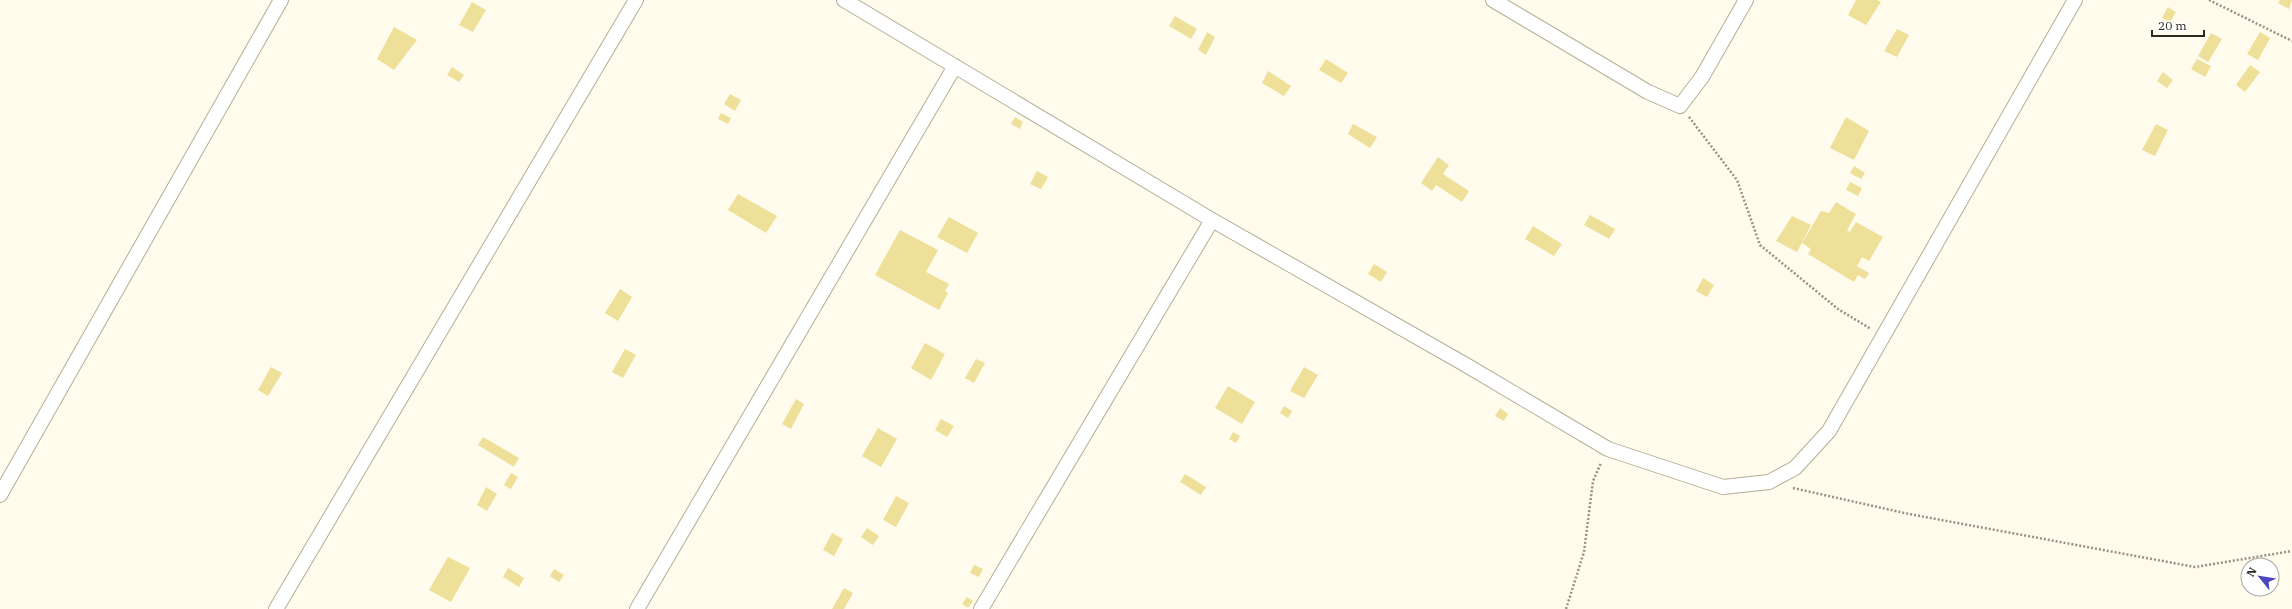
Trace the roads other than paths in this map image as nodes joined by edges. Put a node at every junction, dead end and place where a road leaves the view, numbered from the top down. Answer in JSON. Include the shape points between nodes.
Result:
{"nodes":[{"id":1,"x":281,"y":0,"type":"edge"},
{"id":2,"x":636,"y":0,"type":"edge"},
{"id":3,"x":844,"y":0,"type":"edge"},
{"id":4,"x":1492,"y":0,"type":"edge"},
{"id":5,"x":1746,"y":0,"type":"edge"},
{"id":6,"x":2075,"y":0,"type":"edge"},
{"id":7,"x":955,"y":66,"type":"junction"},
{"id":8,"x":1212,"y":220,"type":"junction"},
{"id":9,"x":0,"y":495,"type":"edge"},
{"id":10,"x":276,"y":609,"type":"edge"},
{"id":11,"x":637,"y":609,"type":"edge"},
{"id":12,"x":981,"y":609,"type":"edge"}],
"edges":[{"from":1,"to":9,"type":"street"},
{"from":2,"to":10,"type":"street"},
{"from":3,"to":7,"type":"street"},
{"from":4,"to":5,"type":"street","via":[[1648,92],[1680,106],[1702,77]]},
{"from":6,"to":8,"type":"street","via":[[1829,431],[1795,468],[1769,482],[1723,487],[1608,450],[1460,361]]},
{"from":7,"to":8,"type":"street"},
{"from":7,"to":11,"type":"street"},
{"from":8,"to":12,"type":"street"}]}
